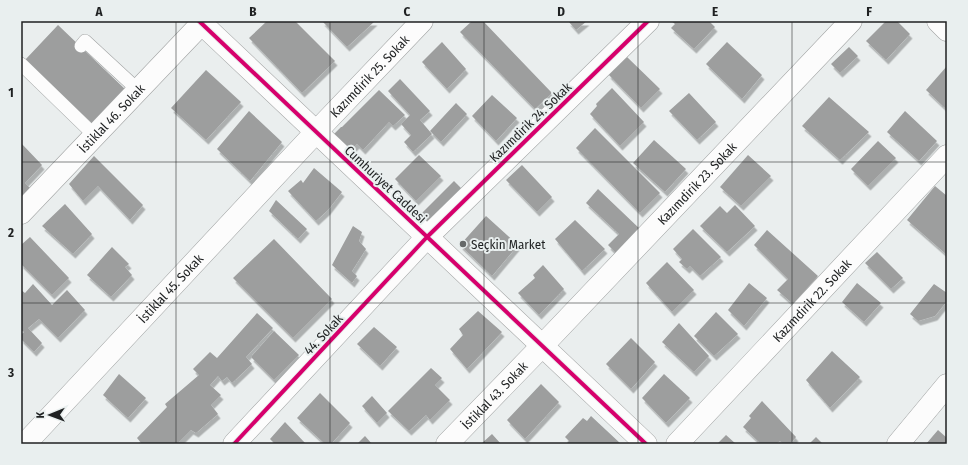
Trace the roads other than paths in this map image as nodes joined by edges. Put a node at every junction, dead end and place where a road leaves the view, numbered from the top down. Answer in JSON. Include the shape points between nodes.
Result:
{"nodes":[{"id":1,"x":422,"y":21,"type":"edge"},
{"id":2,"x":648,"y":21,"type":"edge"},
{"id":3,"x":851,"y":21,"type":"edge"},
{"id":4,"x":938,"y":21,"type":"edge"},
{"id":5,"x":201,"y":22,"type":"edge"},
{"id":6,"x":947,"y":30,"type":"edge"},
{"id":7,"x":81,"y":46,"type":"dead end"},
{"id":8,"x":21,"y":64,"type":"edge"},
{"id":9,"x":138,"y":90,"type":"junction"},
{"id":10,"x":87,"y":128,"type":"dead end"},
{"id":11,"x":316,"y":132,"type":"junction"},
{"id":12,"x":947,"y":156,"type":"edge"},
{"id":13,"x":21,"y":213,"type":"edge"},
{"id":14,"x":427,"y":237,"type":"junction"},
{"id":15,"x":542,"y":346,"type":"junction"},
{"id":16,"x":947,"y":385,"type":"edge"},
{"id":17,"x":25,"y":444,"type":"edge"},
{"id":18,"x":234,"y":444,"type":"edge"},
{"id":19,"x":447,"y":444,"type":"edge"},
{"id":20,"x":646,"y":444,"type":"edge"},
{"id":21,"x":677,"y":444,"type":"edge"},
{"id":22,"x":898,"y":444,"type":"edge"}],
"edges":[{"from":1,"to":11,"type":"street","name":"Kazımdirik 25. Sokak"},
{"from":2,"to":14,"type":"street","name":"Kazımdirik 24. Sokak"},
{"from":3,"to":15,"type":"street","name":"Kazımdirik 23. Sokak"},
{"from":4,"to":6,"type":"street"},
{"from":5,"to":9,"type":"street","name":"İstiklal 46. Sokak"},
{"from":5,"to":11,"type":"street","name":"Cumhuriyet Caddesi"},
{"from":7,"to":9,"type":"lane","via":[[85,41]]},
{"from":8,"to":10,"type":"lane"},
{"from":9,"to":13,"type":"street","name":"İstiklal 46. Sokak"},
{"from":11,"to":14,"type":"street","name":"Cumhuriyet Caddesi"},
{"from":11,"to":17,"type":"street","name":"İstiklal 45. Sokak"},
{"from":12,"to":21,"type":"street","name":"Kazımdirik 22. Sokak"},
{"from":14,"to":15,"type":"street","name":"Cumhuriyet Caddesi"},
{"from":14,"to":18,"type":"street","name":"44. Sokak"},
{"from":15,"to":19,"type":"street","name":"İstiklal 43. Sokak"},
{"from":15,"to":20,"type":"street","name":"Cumhuriyet Caddesi"},
{"from":16,"to":22,"type":"street"}]}
